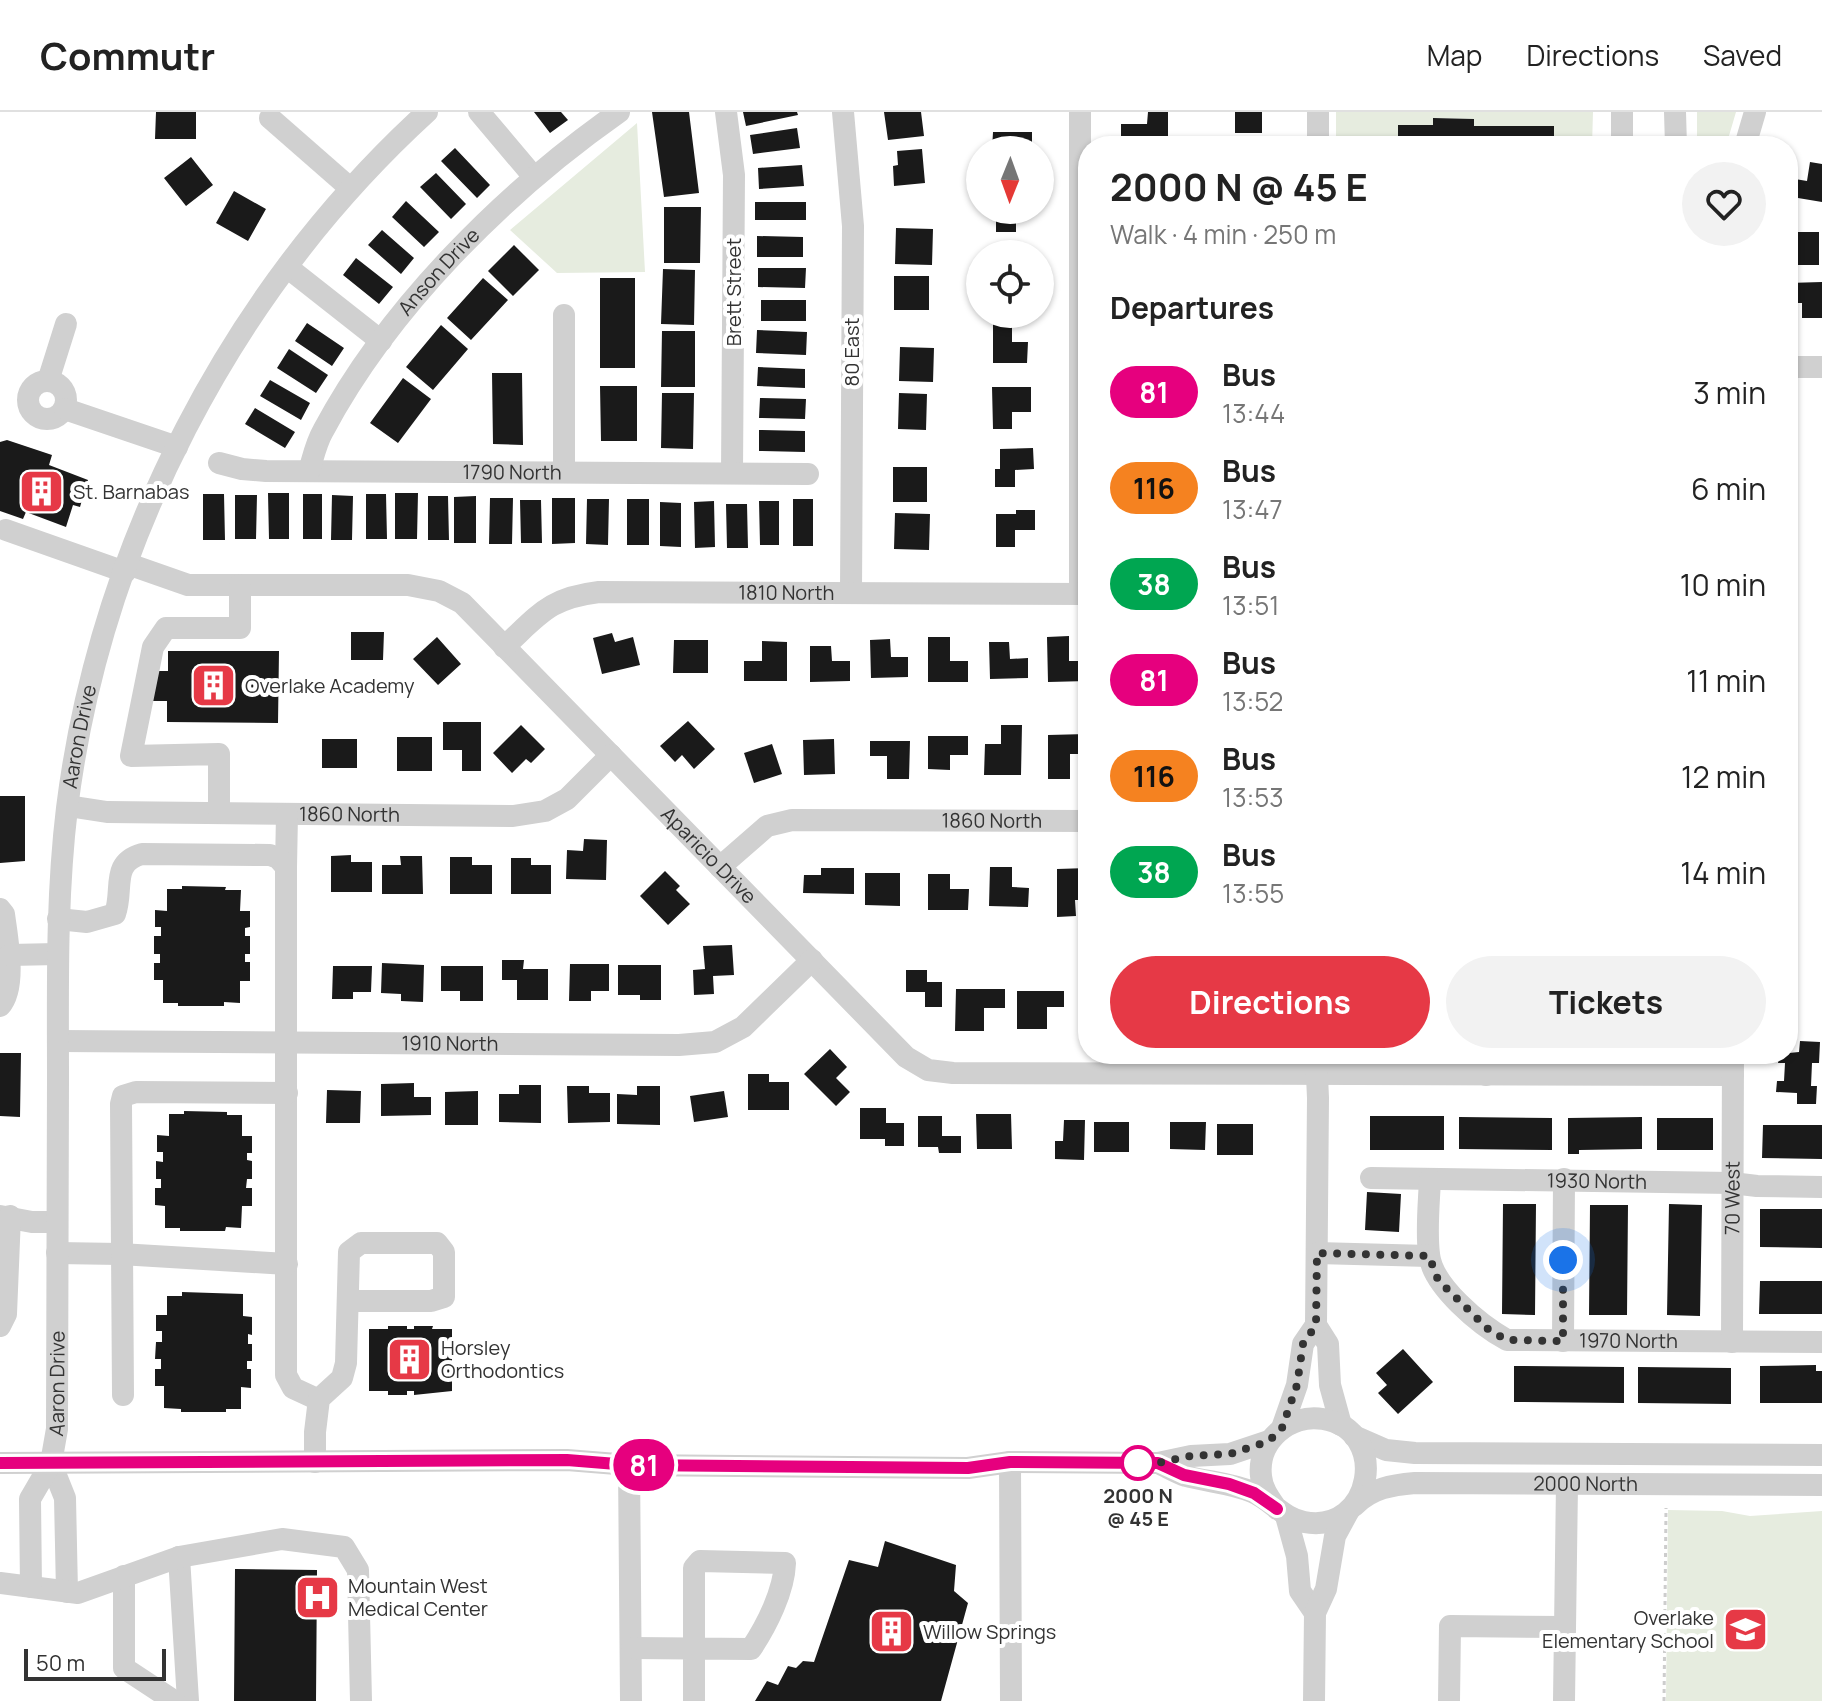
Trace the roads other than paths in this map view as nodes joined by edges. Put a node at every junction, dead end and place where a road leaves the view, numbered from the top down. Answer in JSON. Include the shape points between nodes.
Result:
{"nodes":[{"id":1,"x":427,"y":112,"type":"edge"},
{"id":2,"x":479,"y":112,"type":"edge"},
{"id":3,"x":619,"y":112,"type":"edge"},
{"id":4,"x":726,"y":112,"type":"edge"},
{"id":5,"x":843,"y":112,"type":"edge"},
{"id":6,"x":1080,"y":112,"type":"edge"},
{"id":7,"x":1318,"y":112,"type":"edge"},
{"id":8,"x":1622,"y":112,"type":"edge"},
{"id":9,"x":1675,"y":112,"type":"edge"},
{"id":10,"x":1755,"y":112,"type":"edge"},
{"id":11,"x":270,"y":118,"type":"dead end"},
{"id":12,"x":1080,"y":136,"type":"edge"},
{"id":13,"x":1318,"y":136,"type":"edge"},
{"id":14,"x":1622,"y":136,"type":"edge"},
{"id":15,"x":1676,"y":136,"type":"edge"},
{"id":16,"x":1748,"y":136,"type":"edge"},
{"id":17,"x":534,"y":177,"type":"junction"},
{"id":18,"x":350,"y":188,"type":"junction"},
{"id":19,"x":287,"y":267,"type":"junction"},
{"id":20,"x":564,"y":315,"type":"dead end"},
{"id":21,"x":66,"y":324,"type":"dead end"},
{"id":22,"x":381,"y":341,"type":"junction"},
{"id":23,"x":1798,"y":367,"type":"edge"},
{"id":24,"x":1822,"y":367,"type":"edge"},
{"id":25,"x":48,"y":381,"type":"junction"},
{"id":26,"x":65,"y":409,"type":"junction"},
{"id":27,"x":177,"y":447,"type":"junction"},
{"id":28,"x":219,"y":463,"type":"dead end"},
{"id":29,"x":309,"y":471,"type":"junction"},
{"id":30,"x":564,"y":472,"type":"junction"},
{"id":31,"x":732,"y":473,"type":"junction"},
{"id":32,"x":808,"y":474,"type":"dead end"},
{"id":33,"x":6,"y":530,"type":"dead end"},
{"id":34,"x":127,"y":568,"type":"junction"},
{"id":35,"x":240,"y":585,"type":"junction"},
{"id":36,"x":851,"y":593,"type":"junction"},
{"id":37,"x":1078,"y":594,"type":"edge"},
{"id":38,"x":504,"y":647,"type":"junction"},
{"id":39,"x":611,"y":755,"type":"junction"},
{"id":40,"x":68,"y":806,"type":"junction"},
{"id":41,"x":219,"y":813,"type":"junction"},
{"id":42,"x":287,"y":814,"type":"junction"},
{"id":43,"x":1078,"y":821,"type":"edge"},
{"id":44,"x":286,"y":867,"type":"junction"},
{"id":45,"x":720,"y":867,"type":"junction"},
{"id":46,"x":0,"y":909,"type":"edge"},
{"id":47,"x":58,"y":919,"type":"junction"},
{"id":48,"x":58,"y":954,"type":"junction"},
{"id":49,"x":9,"y":955,"type":"junction"},
{"id":50,"x":812,"y":960,"type":"junction"},
{"id":51,"x":0,"y":1006,"type":"edge"},
{"id":52,"x":58,"y":1041,"type":"junction"},
{"id":53,"x":285,"y":1043,"type":"junction"},
{"id":54,"x":1280,"y":1064,"type":"edge"},
{"id":55,"x":1316,"y":1064,"type":"edge"},
{"id":56,"x":1486,"y":1064,"type":"edge"},
{"id":57,"x":1733,"y":1065,"type":"edge"},
{"id":58,"x":287,"y":1093,"type":"junction"},
{"id":59,"x":1371,"y":1178,"type":"dead end"},
{"id":60,"x":1430,"y":1179,"type":"junction"},
{"id":61,"x":1564,"y":1179,"type":"junction"},
{"id":62,"x":1732,"y":1183,"type":"junction"},
{"id":63,"x":1822,"y":1187,"type":"edge"},
{"id":64,"x":5,"y":1216,"type":"edge"},
{"id":65,"x":57,"y":1222,"type":"junction"},
{"id":66,"x":57,"y":1253,"type":"junction"},
{"id":67,"x":1317,"y":1253,"type":"junction"},
{"id":68,"x":120,"y":1254,"type":"junction"},
{"id":69,"x":1429,"y":1256,"type":"junction"},
{"id":70,"x":287,"y":1264,"type":"junction"},
{"id":71,"x":348,"y":1301,"type":"junction"},
{"id":72,"x":1316,"y":1325,"type":"junction"},
{"id":73,"x":0,"y":1326,"type":"edge"},
{"id":74,"x":1563,"y":1341,"type":"junction"},
{"id":75,"x":1732,"y":1342,"type":"junction"},
{"id":76,"x":1822,"y":1342,"type":"edge"},
{"id":77,"x":123,"y":1395,"type":"dead end"},
{"id":78,"x":319,"y":1400,"type":"junction"},
{"id":79,"x":1348,"y":1430,"type":"junction"},
{"id":80,"x":1276,"y":1435,"type":"junction"},
{"id":81,"x":1822,"y":1455,"type":"edge"},
{"id":82,"x":315,"y":1462,"type":"junction"},
{"id":83,"x":1010,"y":1462,"type":"junction"},
{"id":84,"x":0,"y":1463,"type":"edge"},
{"id":85,"x":51,"y":1463,"type":"junction"},
{"id":86,"x":1158,"y":1463,"type":"junction"},
{"id":87,"x":629,"y":1465,"type":"junction"},
{"id":88,"x":1567,"y":1484,"type":"junction"},
{"id":89,"x":1822,"y":1485,"type":"edge"},
{"id":90,"x":1351,"y":1508,"type":"junction"},
{"id":91,"x":1281,"y":1512,"type":"junction"},
{"id":92,"x":179,"y":1557,"type":"junction"},
{"id":93,"x":124,"y":1576,"type":"junction"},
{"id":94,"x":0,"y":1583,"type":"edge"},
{"id":95,"x":31,"y":1587,"type":"junction"},
{"id":96,"x":67,"y":1592,"type":"junction"},
{"id":97,"x":1315,"y":1613,"type":"junction"},
{"id":98,"x":1565,"y":1627,"type":"junction"},
{"id":99,"x":632,"y":1648,"type":"junction"},
{"id":100,"x":693,"y":1649,"type":"junction"},
{"id":101,"x":174,"y":1701,"type":"edge"},
{"id":102,"x":188,"y":1701,"type":"edge"},
{"id":103,"x":361,"y":1701,"type":"edge"},
{"id":104,"x":631,"y":1701,"type":"edge"},
{"id":105,"x":694,"y":1701,"type":"edge"},
{"id":106,"x":1011,"y":1701,"type":"edge"},
{"id":107,"x":1314,"y":1701,"type":"edge"},
{"id":108,"x":1449,"y":1701,"type":"edge"},
{"id":109,"x":1564,"y":1701,"type":"edge"}],
"edges":[{"from":1,"to":18,"type":"street","name":"Aaron Drive"},
{"from":2,"to":17,"type":"street"},
{"from":3,"to":17,"type":"street","name":"Anson Drive"},
{"from":4,"to":31,"type":"street","name":"Brett Street","via":[[734,175]]},
{"from":5,"to":36,"type":"street","name":"80 East","via":[[853,226]]},
{"from":6,"to":12,"type":"street"},
{"from":7,"to":13,"type":"street"},
{"from":8,"to":14,"type":"street"},
{"from":9,"to":15,"type":"street"},
{"from":10,"to":16,"type":"street"},
{"from":11,"to":18,"type":"street"},
{"from":17,"to":22,"type":"street","name":"Anson Drive","via":[[483,225]]},
{"from":18,"to":19,"type":"street","name":"Aaron Drive"},
{"from":19,"to":22,"type":"street"},
{"from":19,"to":27,"type":"street","name":"Aaron Drive","via":[[226,356]]},
{"from":20,"to":30,"type":"street"},
{"from":21,"to":25,"type":"street"},
{"from":22,"to":29,"type":"street","name":"Anson Drive","via":[[321,433]]},
{"from":23,"to":24,"type":"street"},
{"from":25,"to":26,"type":"street","via":[[64,390]]},
{"from":25,"to":26,"type":"street","via":[[30,391],[32,412],[48,420]]},
{"from":26,"to":27,"type":"street"},
{"from":27,"to":34,"type":"street","name":"Aaron Drive"},
{"from":28,"to":29,"type":"street","name":"1790 North"},
{"from":29,"to":30,"type":"street","name":"1790 North"},
{"from":30,"to":31,"type":"street","name":"1790 North"},
{"from":31,"to":32,"type":"street","name":"1790 North"},
{"from":33,"to":34,"type":"street","name":"Aparicio Drive"},
{"from":34,"to":35,"type":"street","name":"Aparicio Drive","via":[[188,585]]},
{"from":34,"to":40,"type":"street","name":"Aaron Drive","via":[[90,683]]},
{"from":35,"to":38,"type":"street","name":"Aparicio Drive","via":[[408,585],[439,591],[462,603]]},
{"from":35,"to":41,"type":"street","via":[[240,628],[166,628],[153,647],[131,756],[219,754]]},
{"from":36,"to":37,"type":"street","name":"1810 North"},
{"from":36,"to":38,"type":"street","name":"1810 North","via":[[571,595],[547,607]]},
{"from":38,"to":39,"type":"street","name":"Aparicio Drive"},
{"from":39,"to":42,"type":"street","name":"1860 North","via":[[567,799],[545,811],[513,816]]},
{"from":39,"to":45,"type":"street","name":"Aparicio Drive"},
{"from":40,"to":41,"type":"street","name":"1860 North","via":[[107,812]]},
{"from":40,"to":47,"type":"street","name":"Aaron Drive"},
{"from":41,"to":42,"type":"street","name":"1860 North"},
{"from":42,"to":44,"type":"street"},
{"from":43,"to":45,"type":"street","name":"1860 North","via":[[792,820],[767,826]]},
{"from":44,"to":47,"type":"street","via":[[270,855],[142,854],[122,866],[115,914],[87,922]]},
{"from":44,"to":53,"type":"street"},
{"from":45,"to":50,"type":"street","name":"Aparicio Drive"},
{"from":46,"to":49,"type":"street"},
{"from":47,"to":48,"type":"street","name":"Aaron Drive"},
{"from":48,"to":49,"type":"street"},
{"from":48,"to":52,"type":"street","name":"Aaron Drive"},
{"from":49,"to":51,"type":"street","via":[[6,999]]},
{"from":50,"to":53,"type":"street","name":"1910 North","via":[[743,1027],[715,1042]]},
{"from":50,"to":54,"type":"street","name":"Aparicio Drive","via":[[906,1057],[928,1070]]},
{"from":52,"to":53,"type":"street","name":"1910 North"},
{"from":52,"to":65,"type":"street","name":"Aaron Drive"},
{"from":53,"to":58,"type":"street"},
{"from":55,"to":67,"type":"street"},
{"from":56,"to":57,"type":"street"},
{"from":57,"to":62,"type":"street","name":"70 West"},
{"from":58,"to":68,"type":"street","via":[[123,1096]]},
{"from":58,"to":70,"type":"street"},
{"from":59,"to":60,"type":"street","name":"1930 North"},
{"from":60,"to":61,"type":"street","name":"1930 North"},
{"from":60,"to":69,"type":"street"},
{"from":61,"to":62,"type":"street","name":"1930 North"},
{"from":61,"to":74,"type":"street"},
{"from":62,"to":63,"type":"street","name":"1930 North"},
{"from":62,"to":75,"type":"street","name":"70 West"},
{"from":64,"to":65,"type":"street"},
{"from":64,"to":73,"type":"street","via":[[6,1314]]},
{"from":65,"to":66,"type":"street","name":"Aaron Drive"},
{"from":66,"to":68,"type":"street"},
{"from":66,"to":85,"type":"street","name":"Aaron Drive","via":[[57,1429]]},
{"from":67,"to":69,"type":"street"},
{"from":67,"to":72,"type":"street"},
{"from":68,"to":70,"type":"street"},
{"from":68,"to":77,"type":"street"},
{"from":69,"to":74,"type":"street","name":"1970 North","via":[[1438,1280],[1489,1330],[1507,1340]]},
{"from":70,"to":78,"type":"street","via":[[286,1375],[293,1388]]},
{"from":71,"to":71,"type":"street","via":[[349,1252],[361,1243],[437,1243],[444,1252],[444,1297]]},
{"from":71,"to":78,"type":"street","via":[[342,1378]]},
{"from":72,"to":79,"type":"street","via":[[1328,1344],[1330,1385]]},
{"from":72,"to":80,"type":"street","via":[[1303,1344],[1297,1385]]},
{"from":74,"to":75,"type":"street","name":"1970 North"},
{"from":75,"to":76,"type":"street","name":"1970 North"},
{"from":78,"to":82,"type":"street"},
{"from":79,"to":80,"type":"street","via":[[1311,1417]]},
{"from":79,"to":81,"type":"street","name":"2000 North","via":[[1386,1450],[1415,1453]]},
{"from":79,"to":90,"type":"street","via":[[1362,1448],[1367,1478]]},
{"from":80,"to":86,"type":"street","via":[[1230,1454]]},
{"from":80,"to":91,"type":"street","via":[[1262,1458],[1261,1476],[1266,1494]]},
{"from":82,"to":85,"type":"street"},
{"from":82,"to":87,"type":"street","via":[[567,1460]]},
{"from":83,"to":86,"type":"street"},
{"from":83,"to":87,"type":"street","via":[[968,1468]]},
{"from":83,"to":106,"type":"street"},
{"from":84,"to":85,"type":"street"},
{"from":85,"to":95,"type":"street","via":[[30,1499]]},
{"from":85,"to":96,"type":"street","via":[[65,1498]]},
{"from":86,"to":91,"type":"street","via":[[1254,1493]]},
{"from":87,"to":99,"type":"street"},
{"from":88,"to":89,"type":"street","name":"2000 North"},
{"from":88,"to":90,"type":"street","name":"2000 North","via":[[1398,1484],[1365,1494]]},
{"from":88,"to":98,"type":"street"},
{"from":90,"to":91,"type":"street","via":[[1324,1523]]},
{"from":90,"to":97,"type":"street","via":[[1335,1536],[1326,1589]]},
{"from":91,"to":97,"type":"street","via":[[1297,1556],[1300,1591]]},
{"from":92,"to":93,"type":"street"},
{"from":92,"to":102,"type":"street"},
{"from":92,"to":103,"type":"street","via":[[282,1539],[344,1547],[358,1570]]},
{"from":93,"to":96,"type":"street"},
{"from":93,"to":101,"type":"street","via":[[124,1668]]},
{"from":94,"to":95,"type":"street"},
{"from":95,"to":96,"type":"street"},
{"from":97,"to":107,"type":"street"},
{"from":98,"to":108,"type":"street","via":[[1450,1626]]},
{"from":98,"to":109,"type":"street"},
{"from":99,"to":100,"type":"street"},
{"from":99,"to":104,"type":"street"},
{"from":100,"to":100,"type":"street","via":[[751,1649],[784,1577],[785,1563],[700,1561],[694,1568]]},
{"from":100,"to":105,"type":"street"}]}
